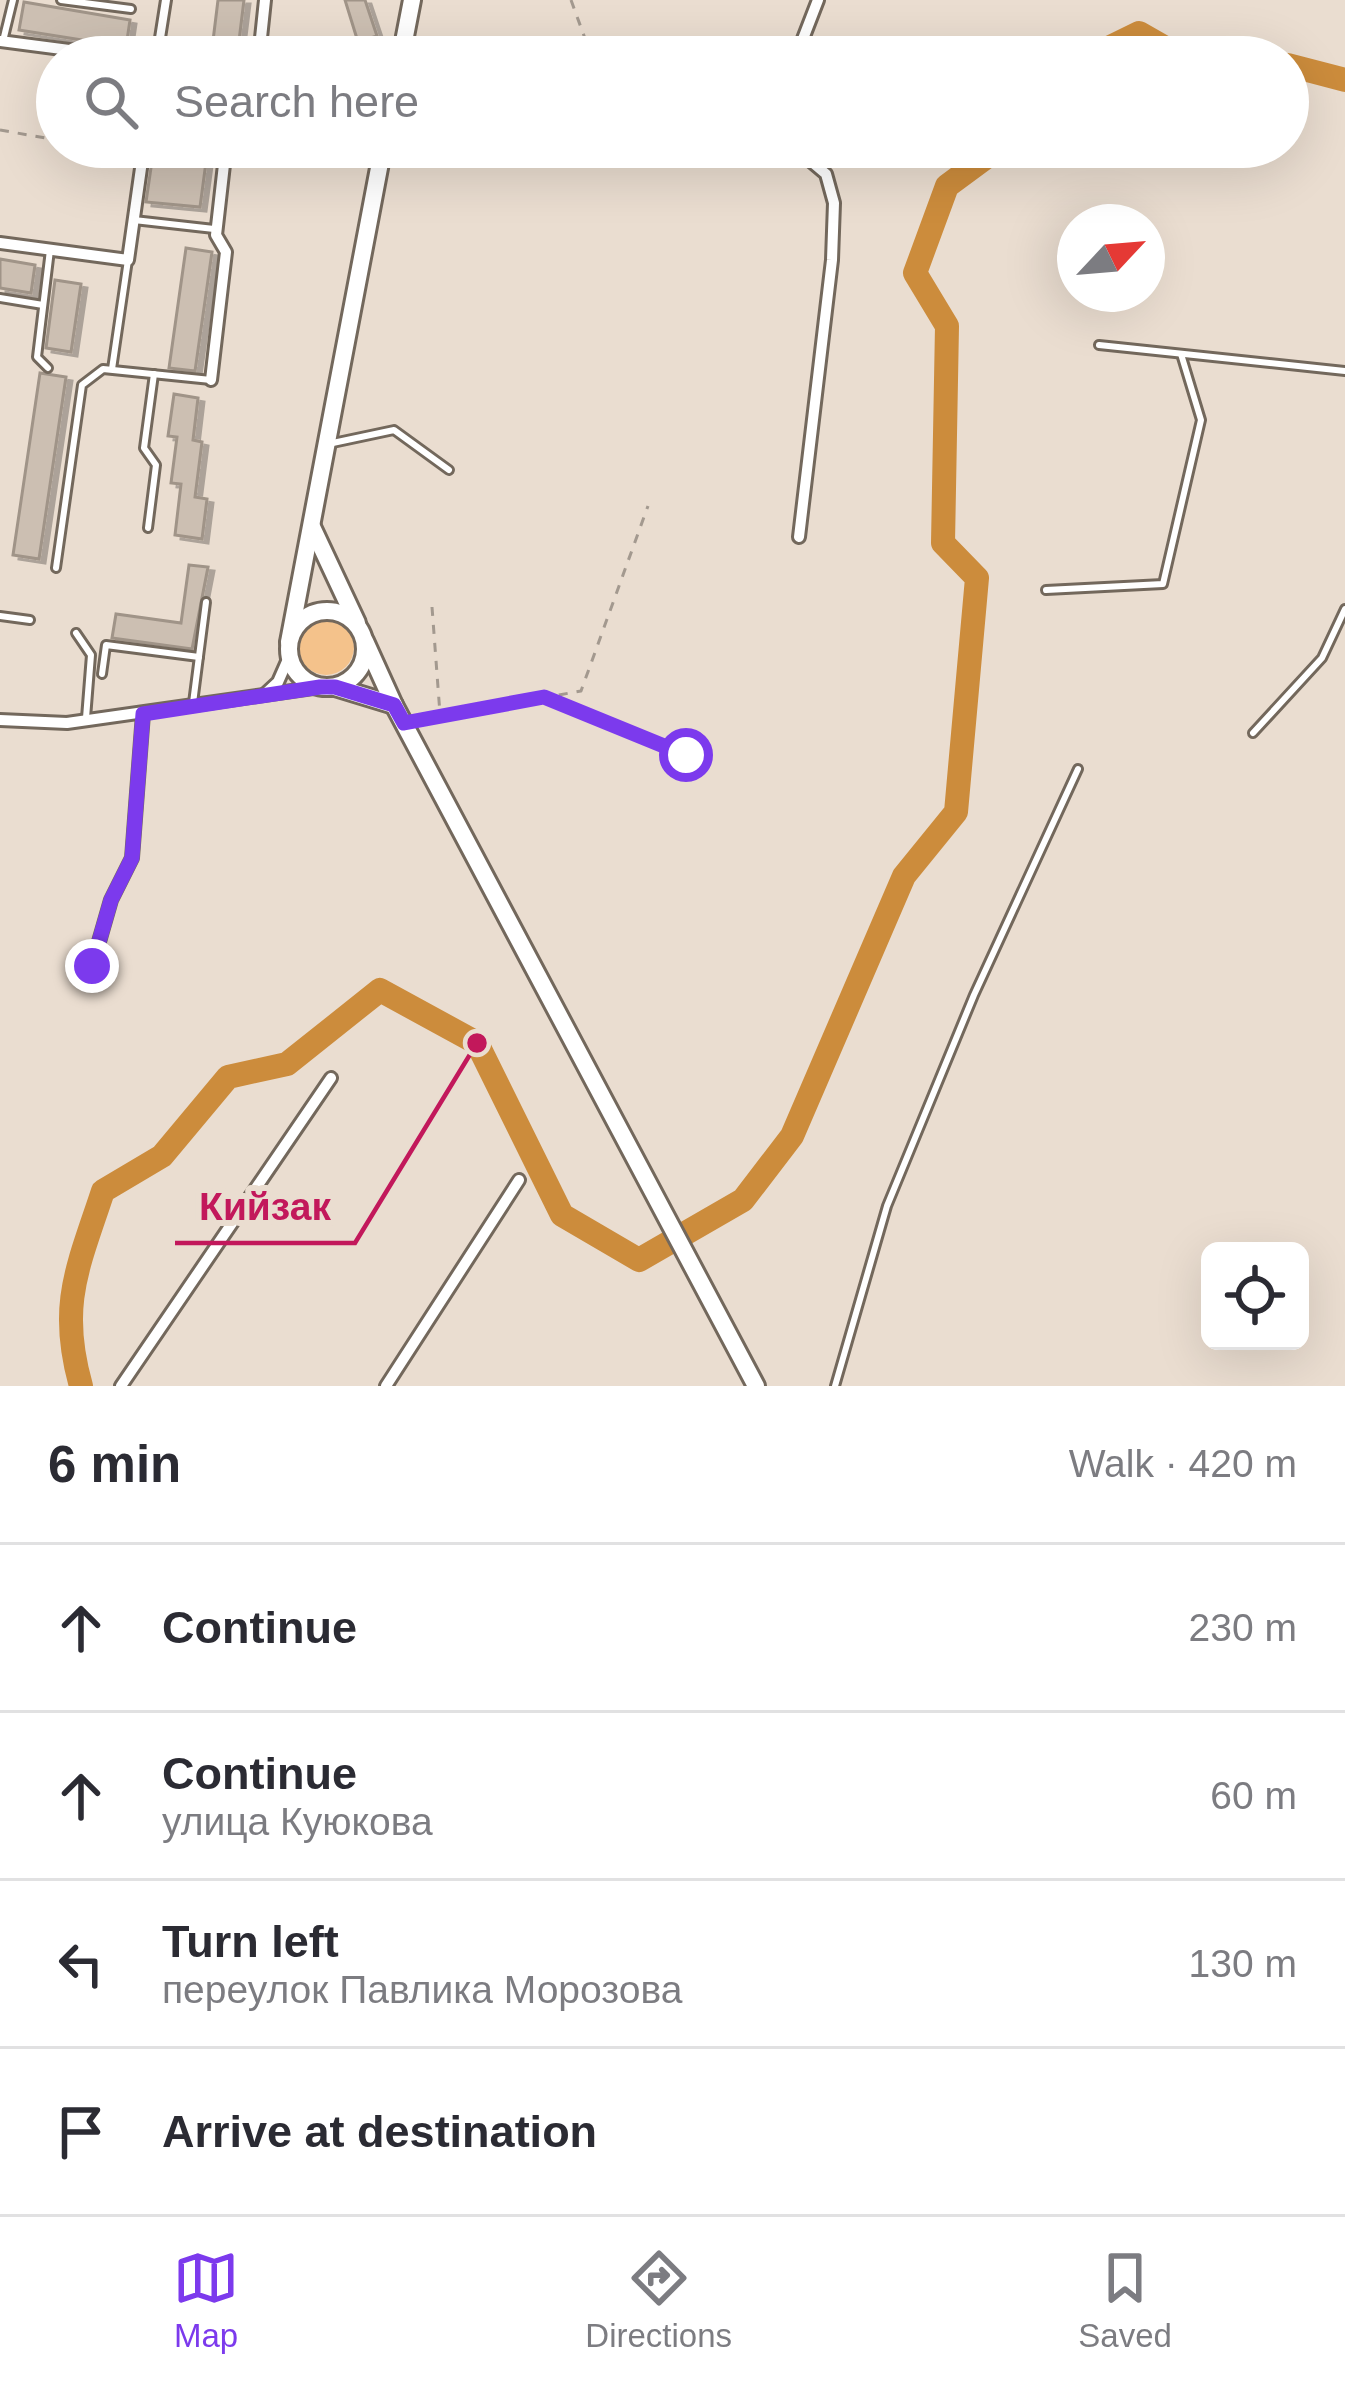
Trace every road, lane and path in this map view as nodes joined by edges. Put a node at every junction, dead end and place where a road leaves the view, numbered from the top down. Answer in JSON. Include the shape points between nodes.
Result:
{"nodes":[{"id":1,"x":13,"y":0,"type":"edge"},
{"id":2,"x":61,"y":0,"type":"edge"},
{"id":3,"x":166,"y":0,"type":"edge"},
{"id":4,"x":266,"y":0,"type":"edge"},
{"id":5,"x":412,"y":0,"type":"edge"},
{"id":6,"x":571,"y":0,"type":"edge"},
{"id":7,"x":818,"y":0,"type":"edge"},
{"id":8,"x":131,"y":9,"type":"dead end"},
{"id":9,"x":160,"y":36,"type":"edge"},
{"id":10,"x":262,"y":36,"type":"edge"},
{"id":11,"x":405,"y":36,"type":"edge"},
{"id":12,"x":584,"y":36,"type":"edge"},
{"id":13,"x":804,"y":36,"type":"edge"},
{"id":14,"x":2,"y":41,"type":"edge"},
{"id":15,"x":36,"y":45,"type":"edge"},
{"id":16,"x":0,"y":130,"type":"edge"},
{"id":17,"x":36,"y":136,"type":"edge"},
{"id":18,"x":141,"y":168,"type":"edge"},
{"id":19,"x":223,"y":168,"type":"edge"},
{"id":20,"x":379,"y":168,"type":"edge"},
{"id":21,"x":819,"y":168,"type":"edge"},
{"id":22,"x":134,"y":220,"type":"junction"},
{"id":23,"x":216,"y":229,"type":"junction"},
{"id":24,"x":0,"y":243,"type":"edge"},
{"id":25,"x":50,"y":250,"type":"junction"},
{"id":26,"x":128,"y":260,"type":"junction"},
{"id":27,"x":0,"y":298,"type":"edge"},
{"id":28,"x":43,"y":305,"type":"junction"},
{"id":29,"x":1099,"y":345,"type":"dead end"},
{"id":30,"x":1181,"y":354,"type":"junction"},
{"id":31,"x":47,"y":368,"type":"dead end"},
{"id":32,"x":112,"y":369,"type":"junction"},
{"id":33,"x":1345,"y":370,"type":"edge"},
{"id":34,"x":154,"y":374,"type":"junction"},
{"id":35,"x":211,"y":380,"type":"joint"},
{"id":36,"x":325,"y":445,"type":"junction"},
{"id":37,"x":449,"y":470,"type":"dead end"},
{"id":38,"x":648,"y":506,"type":"dead end"},
{"id":39,"x":311,"y":526,"type":"junction"},
{"id":40,"x":148,"y":528,"type":"dead end"},
{"id":41,"x":799,"y":537,"type":"dead end"},
{"id":42,"x":56,"y":568,"type":"dead end"},
{"id":43,"x":1046,"y":590,"type":"dead end"},
{"id":44,"x":206,"y":602,"type":"dead end"},
{"id":45,"x":432,"y":608,"type":"dead end"},
{"id":46,"x":1345,"y":609,"type":"edge"},
{"id":47,"x":0,"y":616,"type":"edge"},
{"id":48,"x":30,"y":620,"type":"dead end"},
{"id":49,"x":76,"y":633,"type":"dead end"},
{"id":50,"x":362,"y":634,"type":"junction"},
{"id":51,"x":289,"y":650,"type":"junction"},
{"id":52,"x":199,"y":657,"type":"junction"},
{"id":53,"x":103,"y":674,"type":"dead end"},
{"id":54,"x":328,"y":687,"type":"junction"},
{"id":55,"x":262,"y":697,"type":"junction"},
{"id":56,"x":544,"y":697,"type":"junction"},
{"id":57,"x":394,"y":705,"type":"junction"},
{"id":58,"x":192,"y":707,"type":"junction"},
{"id":59,"x":143,"y":714,"type":"junction"},
{"id":60,"x":440,"y":716,"type":"junction"},
{"id":61,"x":0,"y":720,"type":"edge"},
{"id":62,"x":86,"y":721,"type":"junction"},
{"id":63,"x":404,"y":723,"type":"junction"},
{"id":64,"x":1253,"y":734,"type":"dead end"},
{"id":65,"x":686,"y":755,"type":"dead end"},
{"id":66,"x":1078,"y":769,"type":"dead end"},
{"id":67,"x":92,"y":966,"type":"dead end"},
{"id":68,"x":331,"y":1078,"type":"dead end"},
{"id":69,"x":519,"y":1180,"type":"dead end"},
{"id":70,"x":121,"y":1386,"type":"edge"},
{"id":71,"x":386,"y":1386,"type":"edge"},
{"id":72,"x":756,"y":1386,"type":"edge"},
{"id":73,"x":835,"y":1386,"type":"edge"}],
"edges":[{"from":1,"to":14,"type":"lane"},
{"from":2,"to":8,"type":"lane"},
{"from":3,"to":9,"type":"street"},
{"from":4,"to":10,"type":"street"},
{"from":5,"to":11,"type":"main road"},
{"from":6,"to":12,"type":"path"},
{"from":7,"to":13,"type":"street"},
{"from":14,"to":15,"type":"street"},
{"from":16,"to":17,"type":"path"},
{"from":18,"to":22,"type":"street"},
{"from":19,"to":23,"type":"street"},
{"from":20,"to":36,"type":"main road"},
{"from":21,"to":41,"type":"street","via":[[834,203],[832,260]]},
{"from":22,"to":23,"type":"lane"},
{"from":22,"to":26,"type":"street"},
{"from":23,"to":35,"type":"street","via":[[226,252]]},
{"from":24,"to":25,"type":"street"},
{"from":25,"to":26,"type":"street"},
{"from":25,"to":28,"type":"lane"},
{"from":26,"to":32,"type":"lane"},
{"from":27,"to":28,"type":"lane"},
{"from":28,"to":31,"type":"lane","via":[[37,357]]},
{"from":29,"to":30,"type":"lane"},
{"from":30,"to":33,"type":"lane"},
{"from":30,"to":43,"type":"lane","via":[[1201,420],[1163,584]]},
{"from":32,"to":34,"type":"lane"},
{"from":32,"to":42,"type":"lane","via":[[82,385]]},
{"from":34,"to":35,"type":"lane"},
{"from":34,"to":40,"type":"lane","via":[[145,448],[156,465]]},
{"from":36,"to":37,"type":"lane","via":[[394,430]]},
{"from":36,"to":39,"type":"main road"},
{"from":38,"to":56,"type":"path","via":[[581,691]]},
{"from":39,"to":50,"type":"main road"},
{"from":39,"to":51,"type":"main road"},
{"from":44,"to":52,"type":"lane"},
{"from":45,"to":60,"type":"path"},
{"from":46,"to":64,"type":"lane","via":[[1322,658]]},
{"from":47,"to":48,"type":"lane"},
{"from":49,"to":62,"type":"lane","via":[[92,656]]},
{"from":50,"to":51,"type":"main road","via":[[348,616],[319,611],[295,628]]},
{"from":50,"to":54,"type":"main road","via":[[360,670]]},
{"from":50,"to":57,"type":"main road"},
{"from":51,"to":54,"type":"main road","via":[[306,682]]},
{"from":51,"to":55,"type":"street","via":[[278,682]]},
{"from":52,"to":53,"type":"lane","via":[[106,645]]},
{"from":52,"to":58,"type":"lane"},
{"from":54,"to":55,"type":"street"},
{"from":54,"to":57,"type":"main road"},
{"from":55,"to":58,"type":"street"},
{"from":56,"to":60,"type":"path"},
{"from":56,"to":65,"type":"path"},
{"from":57,"to":63,"type":"main road"},
{"from":58,"to":59,"type":"street"},
{"from":59,"to":62,"type":"street"},
{"from":59,"to":67,"type":"street","via":[[132,858]]},
{"from":60,"to":63,"type":"path"},
{"from":61,"to":62,"type":"street"},
{"from":63,"to":72,"type":"main road"},
{"from":66,"to":73,"type":"lane","via":[[887,1206]]},
{"from":68,"to":70,"type":"street"},
{"from":69,"to":71,"type":"street"}]}
